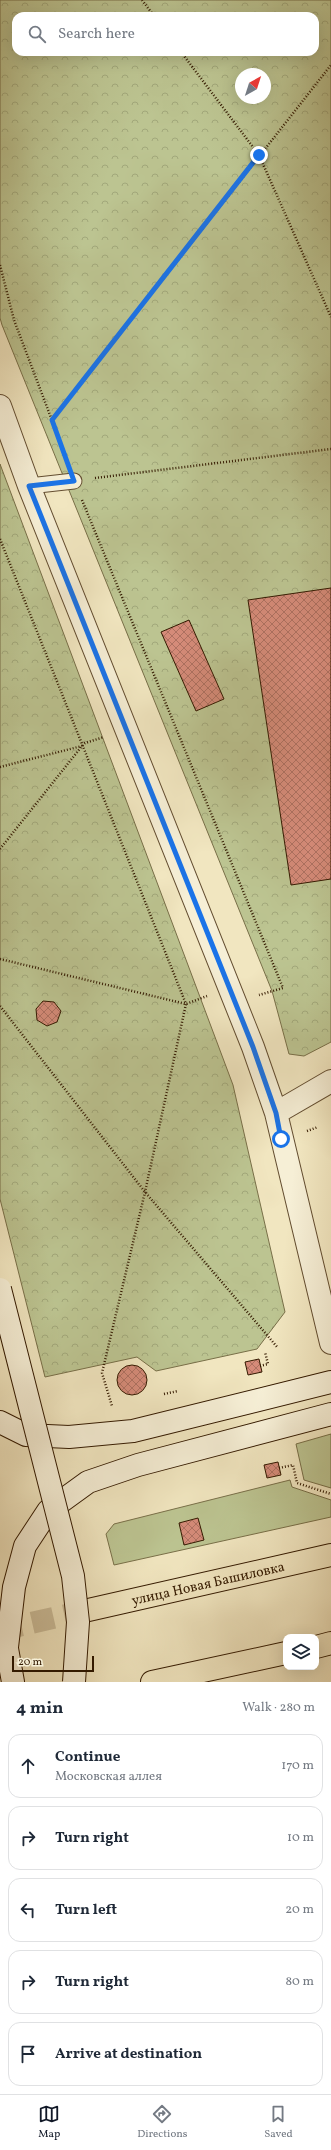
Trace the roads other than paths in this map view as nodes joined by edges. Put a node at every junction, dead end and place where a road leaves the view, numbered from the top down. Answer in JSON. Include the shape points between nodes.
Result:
{"nodes":[{"id":1,"x":0,"y":406,"type":"edge"},
{"id":2,"x":74,"y":481,"type":"road end"},
{"id":3,"x":29,"y":486,"type":"junction"},
{"id":4,"x":331,"y":1081,"type":"edge"},
{"id":5,"x":276,"y":1113,"type":"junction"},
{"id":6,"x":0,"y":1289,"type":"edge"},
{"id":7,"x":331,"y":1340,"type":"edge"},
{"id":8,"x":331,"y":1382,"type":"edge"},
{"id":9,"x":331,"y":1414,"type":"edge"},
{"id":10,"x":0,"y":1422,"type":"edge"},
{"id":11,"x":331,"y":1555,"type":"edge"},
{"id":12,"x":84,"y":1611,"type":"tunnel mouth"},
{"id":13,"x":0,"y":1615,"type":"edge"},
{"id":14,"x":331,"y":1643,"type":"edge"},
{"id":15,"x":319,"y":1646,"type":"edge"},
{"id":16,"x":7,"y":1647,"type":"junction"},
{"id":17,"x":283,"y":1654,"type":"edge"},
{"id":18,"x":13,"y":1682,"type":"edge"},
{"id":19,"x":74,"y":1682,"type":"edge"},
{"id":20,"x":152,"y":1682,"type":"edge"}],
"edges":[{"from":1,"to":3,"type":"main road"},
{"from":2,"to":3,"type":"lane"},
{"from":3,"to":5,"type":"main road","via":[[253,1047]]},
{"from":4,"to":5,"type":"main road"},
{"from":5,"to":7,"type":"main road"},
{"from":6,"to":19,"type":"main road","bridge":true,"via":[[72,1569],[78,1622]]},
{"from":8,"to":10,"type":"main road","via":[[133,1431],[69,1438],[26,1435]]},
{"from":9,"to":16,"type":"main road","via":[[138,1465],[88,1482],[48,1511],[25,1546],[14,1587]]},
{"from":11,"to":12,"type":"main road","name":"улица Новая Башиловка"},
{"from":13,"to":16,"type":"main road"},
{"from":14,"to":15,"type":"main road"},
{"from":16,"to":18,"type":"main road"},
{"from":17,"to":20,"type":"main road"}]}
